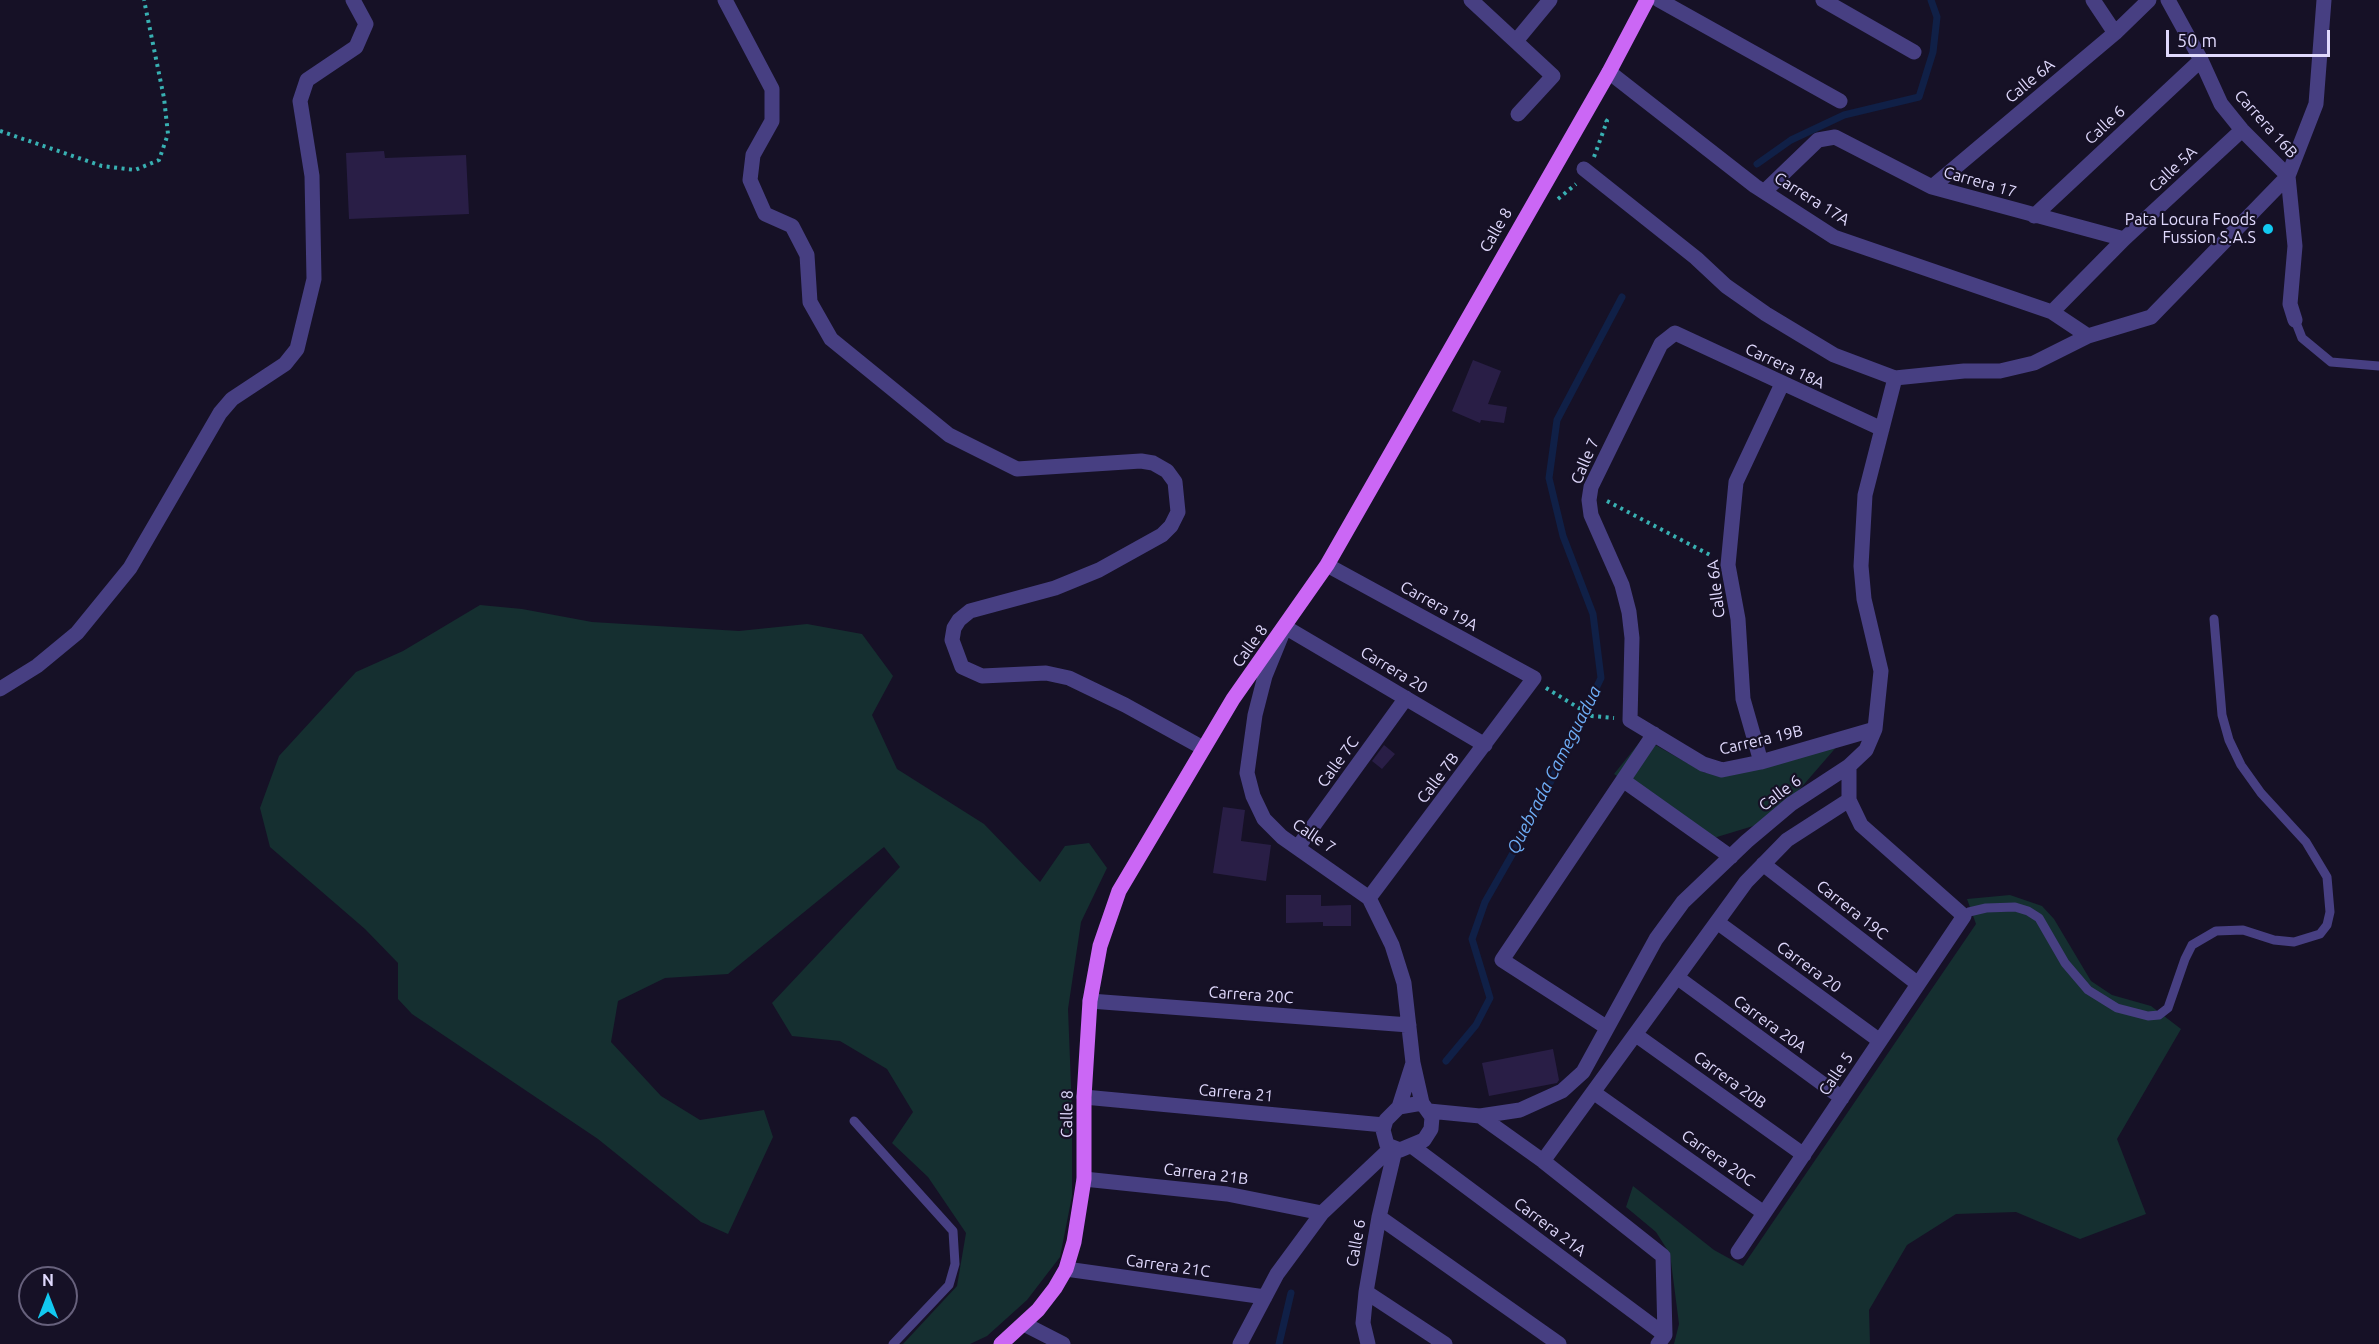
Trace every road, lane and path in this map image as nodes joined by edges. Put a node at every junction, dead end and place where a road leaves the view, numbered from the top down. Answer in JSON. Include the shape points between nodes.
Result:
{"nodes":[{"id":1,"x":144,"y":0,"type":"edge"},
{"id":2,"x":353,"y":0,"type":"edge"},
{"id":3,"x":726,"y":0,"type":"edge"},
{"id":4,"x":1471,"y":0,"type":"edge"},
{"id":5,"x":1550,"y":0,"type":"edge"},
{"id":6,"x":1647,"y":0,"type":"edge"},
{"id":7,"x":1659,"y":0,"type":"edge"},
{"id":8,"x":1823,"y":0,"type":"edge"},
{"id":9,"x":2093,"y":0,"type":"edge"},
{"id":10,"x":2149,"y":0,"type":"edge"},
{"id":11,"x":2169,"y":0,"type":"edge"},
{"id":12,"x":2324,"y":0,"type":"edge"},
{"id":13,"x":2115,"y":33,"type":"junction"},
{"id":14,"x":1516,"y":42,"type":"junction"},
{"id":15,"x":1914,"y":52,"type":"dead end"},
{"id":16,"x":2202,"y":60,"type":"junction"},
{"id":17,"x":1609,"y":72,"type":"junction"},
{"id":18,"x":1840,"y":100,"type":"dead end"},
{"id":19,"x":1518,"y":114,"type":"dead end"},
{"id":20,"x":2242,"y":130,"type":"junction"},
{"id":21,"x":0,"y":131,"type":"edge"},
{"id":22,"x":1584,"y":169,"type":"dead end"},
{"id":23,"x":2288,"y":176,"type":"junction"},
{"id":24,"x":1932,"y":187,"type":"junction"},
{"id":25,"x":1760,"y":188,"type":"junction"},
{"id":26,"x":2034,"y":216,"type":"junction"},
{"id":27,"x":2124,"y":239,"type":"junction"},
{"id":28,"x":2052,"y":312,"type":"junction"},
{"id":29,"x":2295,"y":320,"type":"joint"},
{"id":30,"x":1675,"y":333,"type":"joint"},
{"id":31,"x":2088,"y":336,"type":"junction"},
{"id":32,"x":2379,"y":366,"type":"edge"},
{"id":33,"x":1895,"y":378,"type":"junction"},
{"id":34,"x":1782,"y":384,"type":"junction"},
{"id":35,"x":1882,"y":429,"type":"junction"},
{"id":36,"x":1590,"y":493,"type":"junction"},
{"id":37,"x":1327,"y":565,"type":"junction"},
{"id":38,"x":1728,"y":565,"type":"junction"},
{"id":39,"x":2214,"y":619,"type":"dead end"},
{"id":40,"x":1286,"y":627,"type":"junction"},
{"id":41,"x":1534,"y":678,"type":"joint"},
{"id":42,"x":0,"y":689,"type":"edge"},
{"id":43,"x":1558,"y":697,"type":"dead end"},
{"id":44,"x":1406,"y":698,"type":"junction"},
{"id":45,"x":1592,"y":716,"type":"dead end"},
{"id":46,"x":1630,"y":720,"type":"joint"},
{"id":47,"x":1875,"y":729,"type":"junction"},
{"id":48,"x":1654,"y":734,"type":"junction"},
{"id":49,"x":1485,"y":745,"type":"junction"},
{"id":50,"x":1203,"y":748,"type":"junction"},
{"id":51,"x":1761,"y":762,"type":"junction"},
{"id":52,"x":1849,"y":766,"type":"junction"},
{"id":53,"x":1624,"y":781,"type":"junction"},
{"id":54,"x":1849,"y":800,"type":"junction"},
{"id":55,"x":1298,"y":847,"type":"junction"},
{"id":56,"x":1731,"y":857,"type":"junction"},
{"id":57,"x":1763,"y":864,"type":"junction"},
{"id":58,"x":1369,"y":898,"type":"junction"},
{"id":59,"x":1964,"y":916,"type":"junction"},
{"id":60,"x":1717,"y":922,"type":"junction"},
{"id":61,"x":1678,"y":978,"type":"junction"},
{"id":62,"x":1918,"y":984,"type":"junction"},
{"id":63,"x":1090,"y":1001,"type":"junction"},
{"id":64,"x":1409,"y":1025,"type":"junction"},
{"id":65,"x":1606,"y":1027,"type":"junction"},
{"id":66,"x":1636,"y":1035,"type":"junction"},
{"id":67,"x":1880,"y":1041,"type":"junction"},
{"id":68,"x":1413,"y":1063,"type":"junction"},
{"id":69,"x":1593,"y":1092,"type":"junction"},
{"id":70,"x":1084,"y":1097,"type":"junction"},
{"id":71,"x":1842,"y":1098,"type":"junction"},
{"id":72,"x":1399,"y":1107,"type":"junction"},
{"id":73,"x":1425,"y":1107,"type":"junction"},
{"id":74,"x":1461,"y":1115,"type":"junction"},
{"id":75,"x":1480,"y":1116,"type":"junction"},
{"id":76,"x":854,"y":1120,"type":"dead end"},
{"id":77,"x":1384,"y":1125,"type":"junction"},
{"id":78,"x":1428,"y":1134,"type":"junction"},
{"id":79,"x":1413,"y":1147,"type":"junction"},
{"id":80,"x":1393,"y":1149,"type":"junction"},
{"id":81,"x":1804,"y":1155,"type":"junction"},
{"id":82,"x":1543,"y":1161,"type":"junction"},
{"id":83,"x":1084,"y":1179,"type":"junction"},
{"id":84,"x":1322,"y":1213,"type":"junction"},
{"id":85,"x":1764,"y":1213,"type":"junction"},
{"id":86,"x":1379,"y":1217,"type":"junction"},
{"id":87,"x":1738,"y":1252,"type":"dead end"},
{"id":88,"x":1066,"y":1269,"type":"junction"},
{"id":89,"x":1366,"y":1292,"type":"junction"},
{"id":90,"x":1265,"y":1298,"type":"junction"},
{"id":91,"x":1024,"y":1324,"type":"junction"},
{"id":92,"x":1662,"y":1340,"type":"edge"},
{"id":93,"x":893,"y":1344,"type":"edge"},
{"id":94,"x":1001,"y":1344,"type":"edge"},
{"id":95,"x":1063,"y":1344,"type":"edge"},
{"id":96,"x":1240,"y":1344,"type":"edge"},
{"id":97,"x":1368,"y":1344,"type":"edge"},
{"id":98,"x":1444,"y":1344,"type":"edge"},
{"id":99,"x":1559,"y":1344,"type":"edge"}],
"edges":[{"from":1,"to":21,"type":"path","via":[[168,134],[159,160],[135,170],[102,166]]},
{"from":2,"to":42,"type":"street","via":[[366,24],[356,46],[307,80],[300,101],[312,176],[314,279],[297,349],[285,364],[232,399],[220,413],[130,568],[77,633],[37,666]]},
{"from":3,"to":50,"type":"street","via":[[772,89],[772,122],[753,155],[750,180],[765,214],[792,226],[807,255],[810,302],[831,339],[949,435],[1017,469],[1141,461],[1167,471],[1175,483],[1178,512],[1162,535],[1099,570],[1055,588],[970,611],[959,620],[952,640],[962,667],[982,676],[1046,673],[1069,678]]},
{"from":4,"to":14,"type":"street"},
{"from":5,"to":14,"type":"street"},
{"from":6,"to":17,"type":"main road","name":"Calle 8"},
{"from":7,"to":18,"type":"street"},
{"from":8,"to":15,"type":"street"},
{"from":9,"to":13,"type":"street"},
{"from":10,"to":13,"type":"street","name":"Calle 6A"},
{"from":11,"to":16,"type":"street","name":"Carrera 16B"},
{"from":12,"to":23,"type":"street","via":[[2316,104]]},
{"from":13,"to":24,"type":"street","name":"Calle 6A"},
{"from":14,"to":19,"type":"street","via":[[1553,76]]},
{"from":16,"to":20,"type":"street","name":"Carrera 16B","via":[[2221,104]]},
{"from":16,"to":26,"type":"street","name":"Calle 6"},
{"from":17,"to":25,"type":"street","name":"Carrera 17A"},
{"from":17,"to":37,"type":"main road","name":"Calle 8"},
{"from":20,"to":23,"type":"street","name":"Carrera 16B"},
{"from":20,"to":27,"type":"street","name":"Calle 5A"},
{"from":22,"to":33,"type":"street","via":[[1726,286],[1766,314],[1834,355]]},
{"from":23,"to":29,"type":"street","via":[[2295,246],[2290,304]]},
{"from":23,"to":31,"type":"street","via":[[2151,317]]},
{"from":24,"to":25,"type":"street","name":"Carrera 17","via":[[1835,137],[1818,140]]},
{"from":24,"to":26,"type":"street","name":"Carrera 17"},
{"from":25,"to":28,"type":"street","name":"Carrera 17A","via":[[1834,237]]},
{"from":26,"to":27,"type":"street","name":"Carrera 17"},
{"from":27,"to":28,"type":"street","name":"Calle 5A"},
{"from":28,"to":31,"type":"street","name":"Carrera 17A"},
{"from":29,"to":32,"type":"lane","via":[[2302,338],[2331,362]]},
{"from":30,"to":34,"type":"street","name":"Carrera 18A"},
{"from":30,"to":36,"type":"street","name":"Calle 7","via":[[1660,345]]},
{"from":31,"to":33,"type":"street","via":[[2034,363],[2000,371]]},
{"from":33,"to":35,"type":"street","name":"Calle 6"},
{"from":34,"to":35,"type":"street","name":"Carrera 18A"},
{"from":34,"to":38,"type":"street","name":"Calle 6A","via":[[1736,482]]},
{"from":35,"to":47,"type":"street","name":"Calle 6","via":[[1865,495],[1862,537],[1864,599],[1881,671]]},
{"from":36,"to":38,"type":"path"},
{"from":36,"to":46,"type":"street","name":"Calle 7","via":[[1591,515],[1622,585],[1629,612]]},
{"from":37,"to":40,"type":"main road","name":"Calle 8"},
{"from":37,"to":41,"type":"street","name":"Carrera 19A"},
{"from":38,"to":51,"type":"street","name":"Calle 6A","via":[[1738,619],[1743,699]]},
{"from":39,"to":59,"type":"lane","via":[[2222,715],[2229,740],[2247,775],[2306,842],[2327,877],[2330,912],[2320,934],[2294,942],[2230,929],[2204,937],[2192,945],[2184,959],[2168,1008],[2159,1015],[2148,1016],[2117,1008],[2088,990],[2070,970],[2039,918],[2028,910],[1986,908]]},
{"from":40,"to":44,"type":"street","name":"Carrera 20"},
{"from":40,"to":50,"type":"main road","name":"Calle 8"},
{"from":40,"to":55,"type":"street","name":"Calle 7","via":[[1265,676],[1247,773],[1264,819]]},
{"from":41,"to":49,"type":"street","name":"Calle 7B"},
{"from":43,"to":45,"type":"path"},
{"from":44,"to":49,"type":"street","name":"Carrera 20"},
{"from":44,"to":55,"type":"street","name":"Calle 7C"},
{"from":46,"to":48,"type":"street","name":"Carrera 19B"},
{"from":47,"to":51,"type":"street","name":"Carrera 19B"},
{"from":47,"to":52,"type":"street","name":"Calle 6","via":[[1866,750]]},
{"from":48,"to":51,"type":"street","name":"Carrera 19B","via":[[1703,764],[1722,770]]},
{"from":48,"to":53,"type":"street"},
{"from":49,"to":58,"type":"street","name":"Calle 7B"},
{"from":50,"to":63,"type":"main road","name":"Calle 8","via":[[1119,891],[1100,946]]},
{"from":52,"to":54,"type":"street"},
{"from":52,"to":56,"type":"street","name":"Calle 6","via":[[1791,804]]},
{"from":53,"to":56,"type":"street"},
{"from":53,"to":65,"type":"street","via":[[1502,960]]},
{"from":54,"to":57,"type":"street","via":[[1795,834]]},
{"from":54,"to":59,"type":"street","via":[[1861,825]]},
{"from":55,"to":58,"type":"street","name":"Calle 7"},
{"from":56,"to":65,"type":"street","name":"Calle 6","via":[[1683,902],[1662,929]]},
{"from":57,"to":60,"type":"street"},
{"from":57,"to":62,"type":"street","name":"Carrera 19C"},
{"from":58,"to":64,"type":"street","name":"Calle 7","via":[[1392,945],[1404,982]]},
{"from":59,"to":62,"type":"street","name":"Calle 5"},
{"from":60,"to":61,"type":"street"},
{"from":60,"to":67,"type":"street","name":"Carrera 20"},
{"from":61,"to":66,"type":"street"},
{"from":61,"to":71,"type":"street","name":"Carrera 20A"},
{"from":62,"to":67,"type":"street","name":"Calle 5"},
{"from":63,"to":64,"type":"street","name":"Carrera 20C"},
{"from":63,"to":70,"type":"main road","name":"Calle 8"},
{"from":64,"to":68,"type":"street","name":"Calle 7"},
{"from":65,"to":75,"type":"street","name":"Calle 6","via":[[1582,1072],[1562,1091],[1520,1110]]},
{"from":66,"to":69,"type":"street"},
{"from":66,"to":81,"type":"street","name":"Carrera 20B"},
{"from":67,"to":71,"type":"street","name":"Calle 5"},
{"from":68,"to":72,"type":"street","name":"Calle 7"},
{"from":68,"to":73,"type":"street","name":"Calle 7"},
{"from":69,"to":82,"type":"street"},
{"from":69,"to":85,"type":"street","name":"Carrera 20C"},
{"from":70,"to":77,"type":"street","name":"Carrera 21"},
{"from":70,"to":83,"type":"main road","name":"Calle 8"},
{"from":71,"to":81,"type":"street","name":"Calle 5"},
{"from":72,"to":73,"type":"street"},
{"from":72,"to":77,"type":"street"},
{"from":73,"to":74,"type":"street","name":"Calle 6"},
{"from":73,"to":78,"type":"street","via":[[1432,1123]]},
{"from":74,"to":75,"type":"street","name":"Calle 6"},
{"from":74,"to":78,"type":"street"},
{"from":75,"to":82,"type":"street"},
{"from":76,"to":93,"type":"lane","via":[[953,1231],[955,1264],[949,1284]]},
{"from":77,"to":80,"type":"street","via":[[1385,1140]]},
{"from":78,"to":79,"type":"street"},
{"from":79,"to":80,"type":"street"},
{"from":79,"to":92,"type":"street","name":"Carrera 21A"},
{"from":80,"to":84,"type":"street"},
{"from":80,"to":86,"type":"street","name":"Calle 6"},
{"from":81,"to":85,"type":"street","name":"Calle 5"},
{"from":82,"to":92,"type":"street","via":[[1664,1256]]},
{"from":83,"to":84,"type":"street","name":"Carrera 21B","via":[[1227,1194]]},
{"from":83,"to":88,"type":"main road","name":"Calle 8","via":[[1080,1215]]},
{"from":84,"to":90,"type":"street","via":[[1277,1274]]},
{"from":85,"to":87,"type":"street","name":"Calle 5"},
{"from":86,"to":89,"type":"street","name":"Calle 6"},
{"from":86,"to":99,"type":"street"},
{"from":88,"to":90,"type":"street","name":"Carrera 21C"},
{"from":88,"to":91,"type":"main road","name":"Calle 8","via":[[1050,1295]]},
{"from":89,"to":97,"type":"street","name":"Calle 6","via":[[1363,1323]]},
{"from":89,"to":98,"type":"street"},
{"from":90,"to":96,"type":"street"},
{"from":91,"to":94,"type":"main road","name":"Calle 8"},
{"from":91,"to":95,"type":"street"}]}
